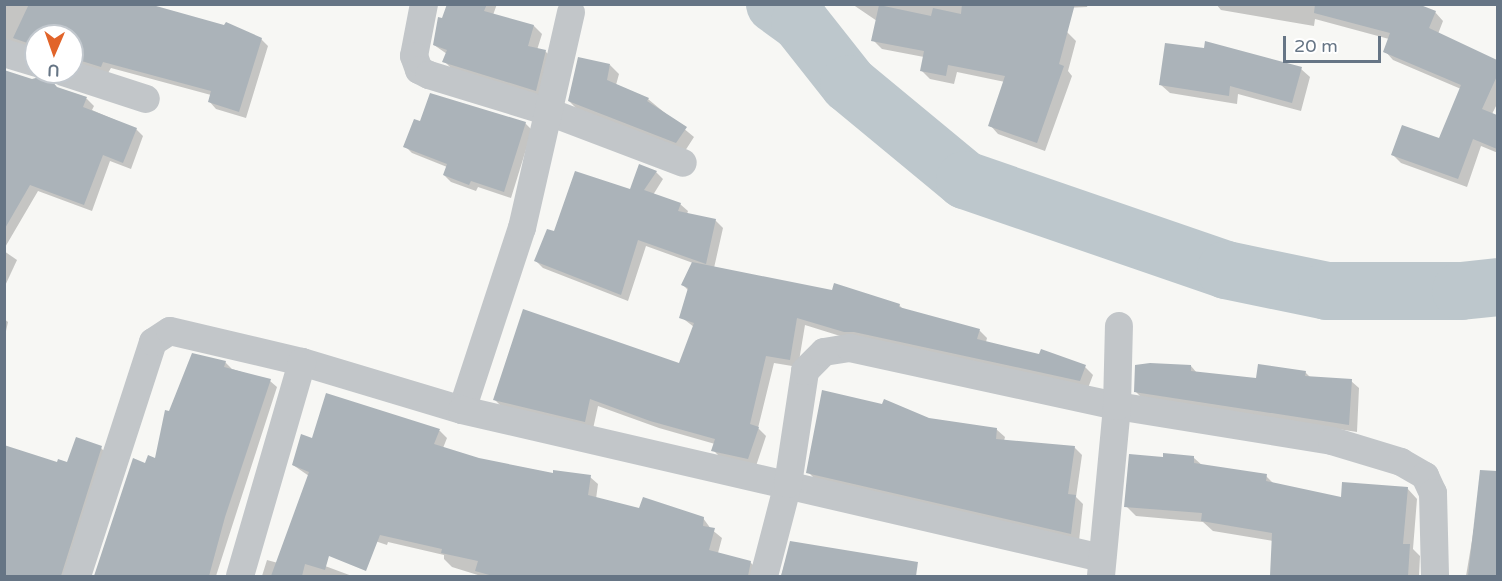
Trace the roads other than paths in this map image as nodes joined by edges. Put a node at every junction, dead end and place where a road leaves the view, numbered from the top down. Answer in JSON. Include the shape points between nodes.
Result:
{"nodes":[{"id":1,"x":424,"y":4,"type":"edge"},
{"id":2,"x":570,"y":13,"type":"dead end"},
{"id":3,"x":4,"y":53,"type":"edge"},
{"id":4,"x":24,"y":59,"type":"edge"},
{"id":5,"x":84,"y":79,"type":"edge"},
{"id":6,"x":146,"y":99,"type":"dead end"},
{"id":7,"x":549,"y":112,"type":"junction"},
{"id":8,"x":683,"y":164,"type":"dead end"},
{"id":9,"x":1119,"y":326,"type":"dead end"},
{"id":10,"x":302,"y":362,"type":"junction"},
{"id":11,"x":1117,"y":406,"type":"junction"},
{"id":12,"x":462,"y":410,"type":"junction"},
{"id":13,"x":788,"y":484,"type":"junction"},
{"id":14,"x":1101,"y":567,"type":"edge"},
{"id":15,"x":77,"y":576,"type":"edge"},
{"id":16,"x":240,"y":576,"type":"edge"},
{"id":17,"x":765,"y":576,"type":"edge"},
{"id":18,"x":1435,"y":576,"type":"edge"}],
"edges":[{"from":1,"to":7,"type":"street","via":[[414,56],[419,70]]},
{"from":2,"to":7,"type":"street"},
{"from":3,"to":4,"type":"street"},
{"from":5,"to":6,"type":"street"},
{"from":7,"to":8,"type":"street"},
{"from":7,"to":12,"type":"street","via":[[522,228]]},
{"from":9,"to":11,"type":"street"},
{"from":10,"to":12,"type":"street"},
{"from":10,"to":15,"type":"street","via":[[170,331],[153,342]]},
{"from":10,"to":16,"type":"street"},
{"from":11,"to":13,"type":"street","via":[[850,348],[824,352],[805,371]]},
{"from":11,"to":14,"type":"street"},
{"from":11,"to":18,"type":"street","via":[[1332,441],[1401,462],[1425,476],[1433,493]]},
{"from":12,"to":13,"type":"street"},
{"from":13,"to":14,"type":"street"},
{"from":13,"to":17,"type":"street"}]}
